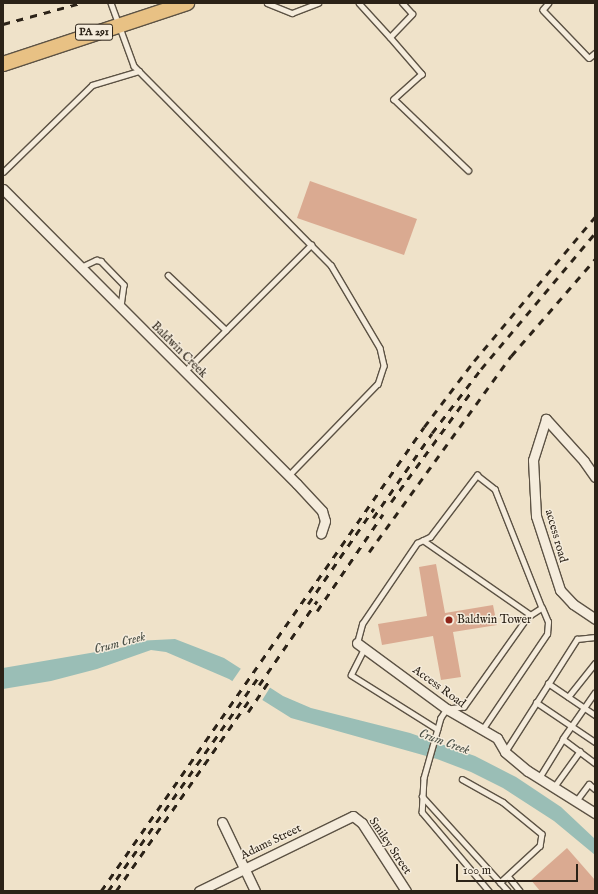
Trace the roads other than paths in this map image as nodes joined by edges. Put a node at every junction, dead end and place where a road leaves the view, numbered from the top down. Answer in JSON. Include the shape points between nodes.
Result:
{"nodes":[{"id":1,"x":111,"y":3,"type":"edge"},
{"id":2,"x":187,"y":3,"type":"edge"},
{"id":3,"x":267,"y":3,"type":"edge"},
{"id":4,"x":318,"y":3,"type":"edge"},
{"id":5,"x":359,"y":3,"type":"edge"},
{"id":6,"x":402,"y":3,"type":"edge"},
{"id":7,"x":549,"y":3,"type":"edge"},
{"id":8,"x":117,"y":24,"type":"junction"},
{"id":9,"x":390,"y":37,"type":"junction"},
{"id":10,"x":595,"y":53,"type":"edge"},
{"id":11,"x":3,"y":64,"type":"edge"},
{"id":12,"x":139,"y":71,"type":"junction"},
{"id":13,"x":468,"y":170,"type":"dead end"},
{"id":14,"x":3,"y":172,"type":"edge"},
{"id":15,"x":3,"y":189,"type":"edge"},
{"id":16,"x":311,"y":245,"type":"junction"},
{"id":17,"x":80,"y":267,"type":"junction"},
{"id":18,"x":168,"y":275,"type":"dead end"},
{"id":19,"x":120,"y":308,"type":"junction"},
{"id":20,"x":226,"y":330,"type":"junction"},
{"id":21,"x":184,"y":372,"type":"junction"},
{"id":22,"x":289,"y":476,"type":"junction"},
{"id":23,"x":595,"y":477,"type":"edge"},
{"id":24,"x":321,"y":533,"type":"dead end"},
{"id":25,"x":423,"y":540,"type":"junction"},
{"id":26,"x":542,"y":608,"type":"junction"},
{"id":27,"x":531,"y":615,"type":"junction"},
{"id":28,"x":595,"y":619,"type":"edge"},
{"id":29,"x":595,"y":637,"type":"edge"},
{"id":30,"x":357,"y":643,"type":"joint"},
{"id":31,"x":365,"y":648,"type":"junction"},
{"id":32,"x":595,"y":663,"type":"edge"},
{"id":33,"x":548,"y":683,"type":"junction"},
{"id":34,"x":595,"y":693,"type":"edge"},
{"id":35,"x":568,"y":697,"type":"junction"},
{"id":36,"x":536,"y":702,"type":"junction"},
{"id":37,"x":584,"y":708,"type":"junction"},
{"id":38,"x":447,"y":709,"type":"junction"},
{"id":39,"x":595,"y":715,"type":"edge"},
{"id":40,"x":571,"y":726,"type":"junction"},
{"id":41,"x":437,"y":729,"type":"junction"},
{"id":42,"x":482,"y":730,"type":"junction"},
{"id":43,"x":595,"y":735,"type":"edge"},
{"id":44,"x":563,"y":739,"type":"junction"},
{"id":45,"x":593,"y":741,"type":"edge"},
{"id":46,"x":580,"y":751,"type":"junction"},
{"id":47,"x":505,"y":752,"type":"junction"},
{"id":48,"x":595,"y":762,"type":"edge"},
{"id":49,"x":539,"y":778,"type":"junction"},
{"id":50,"x":462,"y":780,"type":"dead end"},
{"id":51,"x":554,"y":788,"type":"junction"},
{"id":52,"x":595,"y":789,"type":"edge"},
{"id":53,"x":422,"y":796,"type":"junction"},
{"id":54,"x":576,"y":801,"type":"junction"},
{"id":55,"x":595,"y":812,"type":"edge"},
{"id":56,"x":353,"y":816,"type":"joint"},
{"id":57,"x":222,"y":822,"type":"dead end"},
{"id":58,"x":244,"y":868,"type":"junction"},
{"id":59,"x":508,"y":876,"type":"junction"},
{"id":60,"x":500,"y":883,"type":"junction"},
{"id":61,"x":199,"y":891,"type":"edge"},
{"id":62,"x":255,"y":891,"type":"edge"},
{"id":63,"x":406,"y":891,"type":"edge"},
{"id":64,"x":490,"y":891,"type":"edge"},
{"id":65,"x":508,"y":891,"type":"edge"},
{"id":66,"x":520,"y":891,"type":"edge"}],
"edges":[{"from":1,"to":8,"type":"lane"},
{"from":2,"to":8,"type":"main road","number":"PA 291"},
{"from":3,"to":4,"type":"lane","via":[[292,13]]},
{"from":5,"to":9,"type":"lane"},
{"from":6,"to":9,"type":"lane","via":[[412,14]]},
{"from":7,"to":10,"type":"lane","via":[[543,10],[589,58]]},
{"from":8,"to":11,"type":"main road","number":"PA 291"},
{"from":8,"to":12,"type":"lane","via":[[130,59]]},
{"from":9,"to":13,"type":"lane","via":[[422,74],[394,99]]},
{"from":12,"to":14,"type":"lane","via":[[92,85]]},
{"from":12,"to":16,"type":"lane"},
{"from":15,"to":17,"type":"street","name":"Baldwin Creek"},
{"from":16,"to":20,"type":"lane"},
{"from":16,"to":22,"type":"lane","via":[[339,276],[380,348],[384,374],[378,384]]},
{"from":17,"to":19,"type":"street","name":"Baldwin Creek"},
{"from":17,"to":19,"type":"lane","via":[[96,260],[101,261],[124,285]]},
{"from":18,"to":20,"type":"lane"},
{"from":19,"to":21,"type":"street","name":"Baldwin Creek"},
{"from":20,"to":21,"type":"lane"},
{"from":21,"to":22,"type":"street","name":"Baldwin Creek"},
{"from":22,"to":24,"type":"street","name":"Baldwin Creek","via":[[322,511],[325,521]]},
{"from":23,"to":28,"type":"street","name":"access road","via":[[584,460],[546,419],[533,460],[536,516],[560,590],[573,604]]},
{"from":25,"to":26,"type":"lane","via":[[430,537],[476,475],[494,490]]},
{"from":25,"to":27,"type":"lane"},
{"from":25,"to":30,"type":"lane","via":[[417,544],[362,624]]},
{"from":26,"to":27,"type":"lane"},
{"from":26,"to":42,"type":"lane","via":[[548,622],[547,634]]},
{"from":27,"to":38,"type":"lane","via":[[464,707]]},
{"from":29,"to":33,"type":"lane","via":[[577,639]]},
{"from":30,"to":31,"type":"street","name":"Access Road"},
{"from":31,"to":38,"type":"street","name":"Access Road"},
{"from":31,"to":41,"type":"lane","via":[[351,675]]},
{"from":32,"to":35,"type":"lane"},
{"from":33,"to":35,"type":"lane"},
{"from":33,"to":36,"type":"lane"},
{"from":34,"to":37,"type":"lane"},
{"from":35,"to":37,"type":"lane"},
{"from":36,"to":40,"type":"lane"},
{"from":36,"to":47,"type":"lane"},
{"from":37,"to":39,"type":"lane"},
{"from":37,"to":40,"type":"lane"},
{"from":38,"to":41,"type":"lane"},
{"from":38,"to":42,"type":"street","name":"Access Road"},
{"from":40,"to":44,"type":"lane"},
{"from":40,"to":45,"type":"lane"},
{"from":41,"to":53,"type":"lane"},
{"from":42,"to":47,"type":"street","name":"Access Road","via":[[497,738]]},
{"from":43,"to":45,"type":"lane"},
{"from":44,"to":46,"type":"lane"},
{"from":44,"to":49,"type":"lane"},
{"from":46,"to":48,"type":"lane"},
{"from":46,"to":51,"type":"lane"},
{"from":47,"to":49,"type":"street","name":"Access Road"},
{"from":49,"to":51,"type":"street","name":"Access Road"},
{"from":50,"to":59,"type":"lane","via":[[503,802],[542,834],[540,846]]},
{"from":51,"to":54,"type":"street","name":"Access Road"},
{"from":52,"to":54,"type":"lane","via":[[589,784]]},
{"from":53,"to":60,"type":"lane"},
{"from":53,"to":64,"type":"lane","via":[[424,816]]},
{"from":54,"to":55,"type":"street","name":"Access Road"},
{"from":56,"to":58,"type":"street","name":"Adams Street"},
{"from":56,"to":63,"type":"street","name":"Smiley Street","via":[[362,823]]},
{"from":57,"to":58,"type":"street"},
{"from":58,"to":61,"type":"street","name":"Adams Street"},
{"from":58,"to":62,"type":"street"},
{"from":59,"to":60,"type":"lane"},
{"from":59,"to":66,"type":"lane"},
{"from":60,"to":65,"type":"lane"}]}
